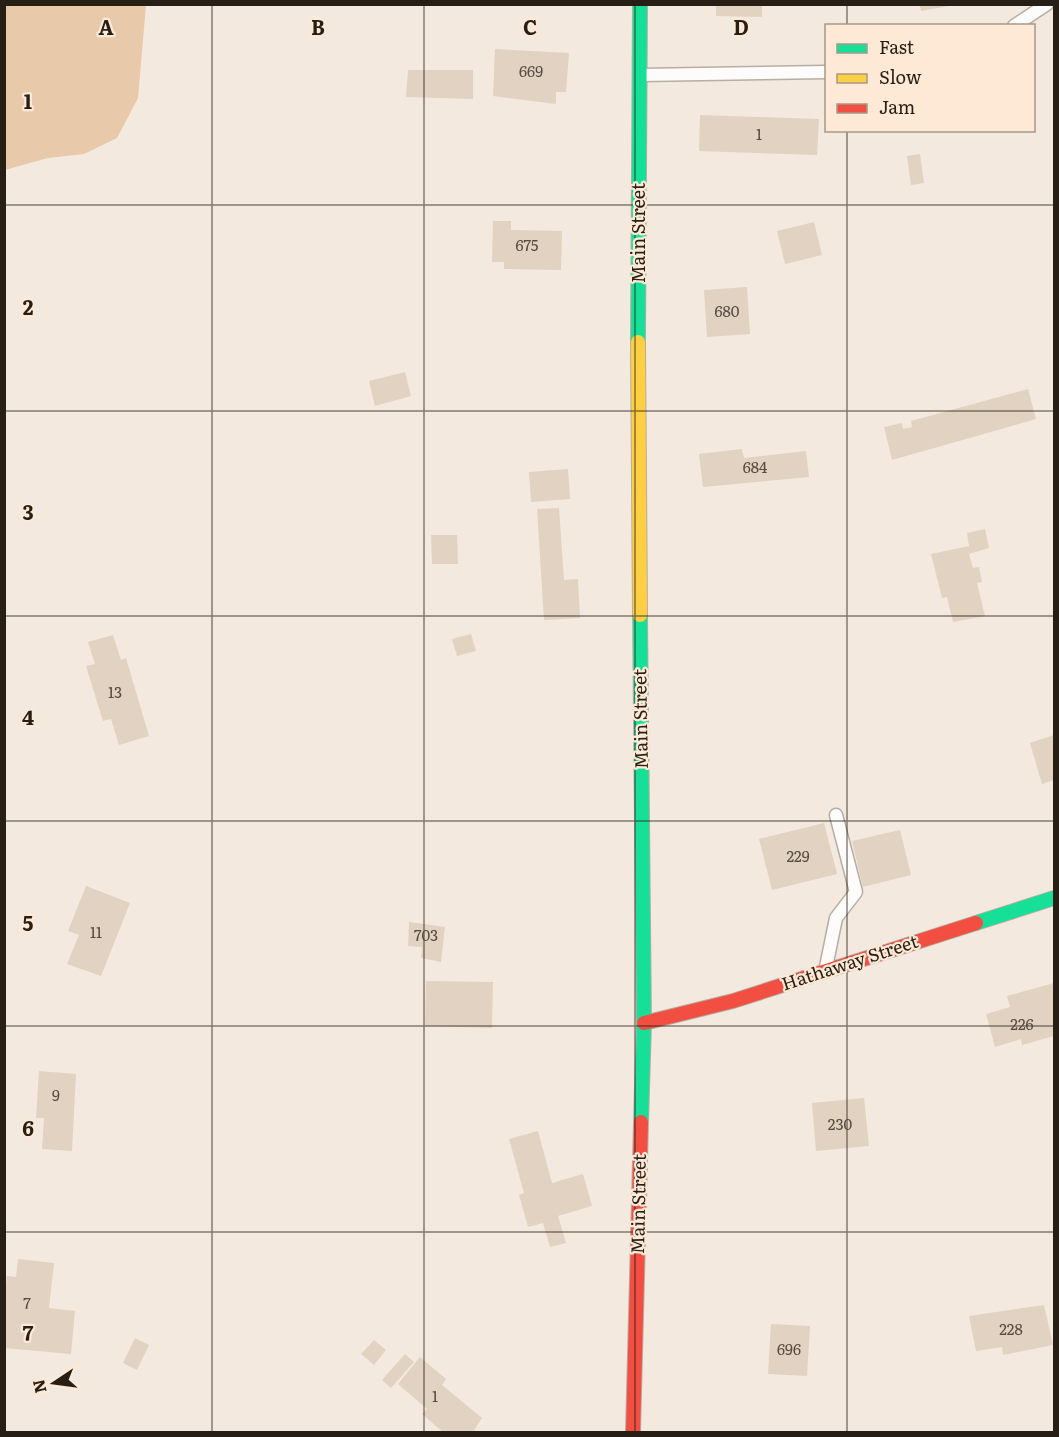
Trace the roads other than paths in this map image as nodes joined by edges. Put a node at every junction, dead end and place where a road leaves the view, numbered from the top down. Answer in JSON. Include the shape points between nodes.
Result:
{"nodes":[{"id":1,"x":640,"y":4,"type":"edge"},
{"id":2,"x":1047,"y":4,"type":"edge"},
{"id":3,"x":1017,"y":24,"type":"edge"},
{"id":4,"x":825,"y":72,"type":"edge"},
{"id":5,"x":639,"y":75,"type":"junction"},
{"id":6,"x":836,"y":815,"type":"dead end"},
{"id":7,"x":1054,"y":898,"type":"edge"},
{"id":8,"x":825,"y":971,"type":"junction"},
{"id":9,"x":644,"y":1023,"type":"junction"},
{"id":10,"x":633,"y":1432,"type":"edge"}],
"edges":[{"from":1,"to":5,"type":"main road","name":"Main Street"},
{"from":2,"to":3,"type":"lane"},
{"from":4,"to":5,"type":"lane"},
{"from":5,"to":9,"type":"main road","name":"Main Street"},
{"from":6,"to":8,"type":"lane","via":[[856,892],[836,918]]},
{"from":7,"to":8,"type":"main road","name":"Hathaway Street"},
{"from":8,"to":9,"type":"main road","name":"Hathaway Street","via":[[733,1001]]},
{"from":9,"to":10,"type":"main road","name":"Main Street"}]}
